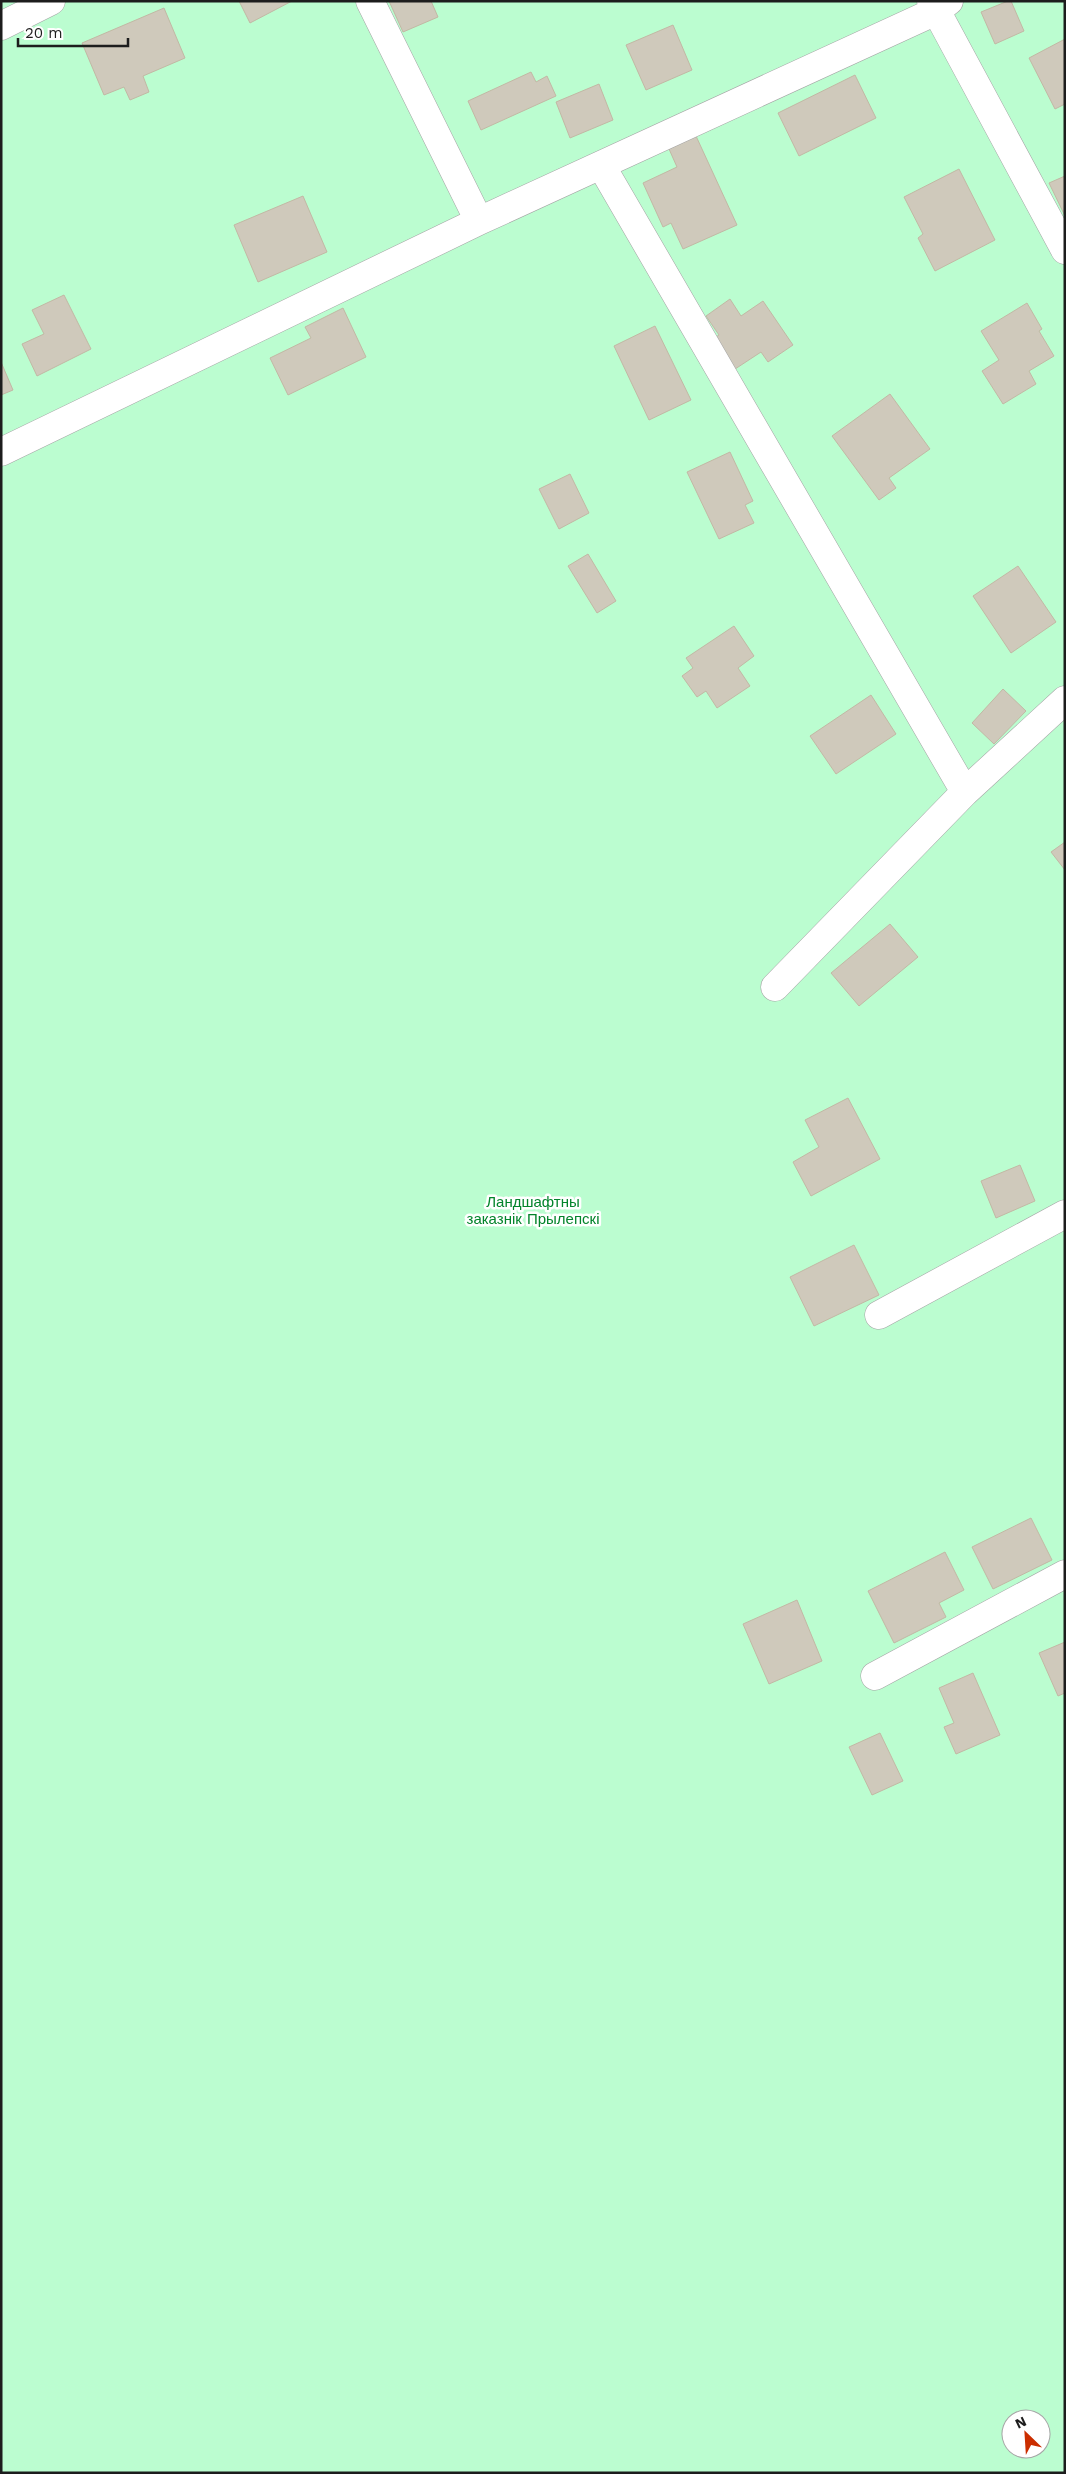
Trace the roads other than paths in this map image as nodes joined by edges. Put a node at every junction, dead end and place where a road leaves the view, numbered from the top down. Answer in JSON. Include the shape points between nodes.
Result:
{"nodes":[{"id":1,"x":51,"y":1,"type":"edge"},
{"id":2,"x":370,"y":1,"type":"edge"},
{"id":3,"x":939,"y":5,"type":"edge"},
{"id":4,"x":1,"y":26,"type":"edge"},
{"id":5,"x":601,"y":165,"type":"junction"},
{"id":6,"x":479,"y":221,"type":"junction"},
{"id":7,"x":1065,"y":250,"type":"edge"},
{"id":8,"x":1,"y":452,"type":"edge"},
{"id":9,"x":1065,"y":700,"type":"edge"},
{"id":10,"x":965,"y":792,"type":"junction"},
{"id":11,"x":775,"y":987,"type":"dead end"},
{"id":12,"x":1065,"y":1214,"type":"edge"},
{"id":13,"x":879,"y":1315,"type":"dead end"},
{"id":14,"x":1065,"y":1574,"type":"edge"},
{"id":15,"x":875,"y":1676,"type":"dead end"}],
"edges":[{"from":1,"to":4,"type":"street"},
{"from":2,"to":6,"type":"street"},
{"from":3,"to":5,"type":"street"},
{"from":3,"to":7,"type":"street"},
{"from":5,"to":6,"type":"street"},
{"from":5,"to":10,"type":"street"},
{"from":6,"to":8,"type":"street"},
{"from":9,"to":10,"type":"street"},
{"from":10,"to":11,"type":"street"},
{"from":12,"to":13,"type":"street"},
{"from":14,"to":15,"type":"street"}]}
